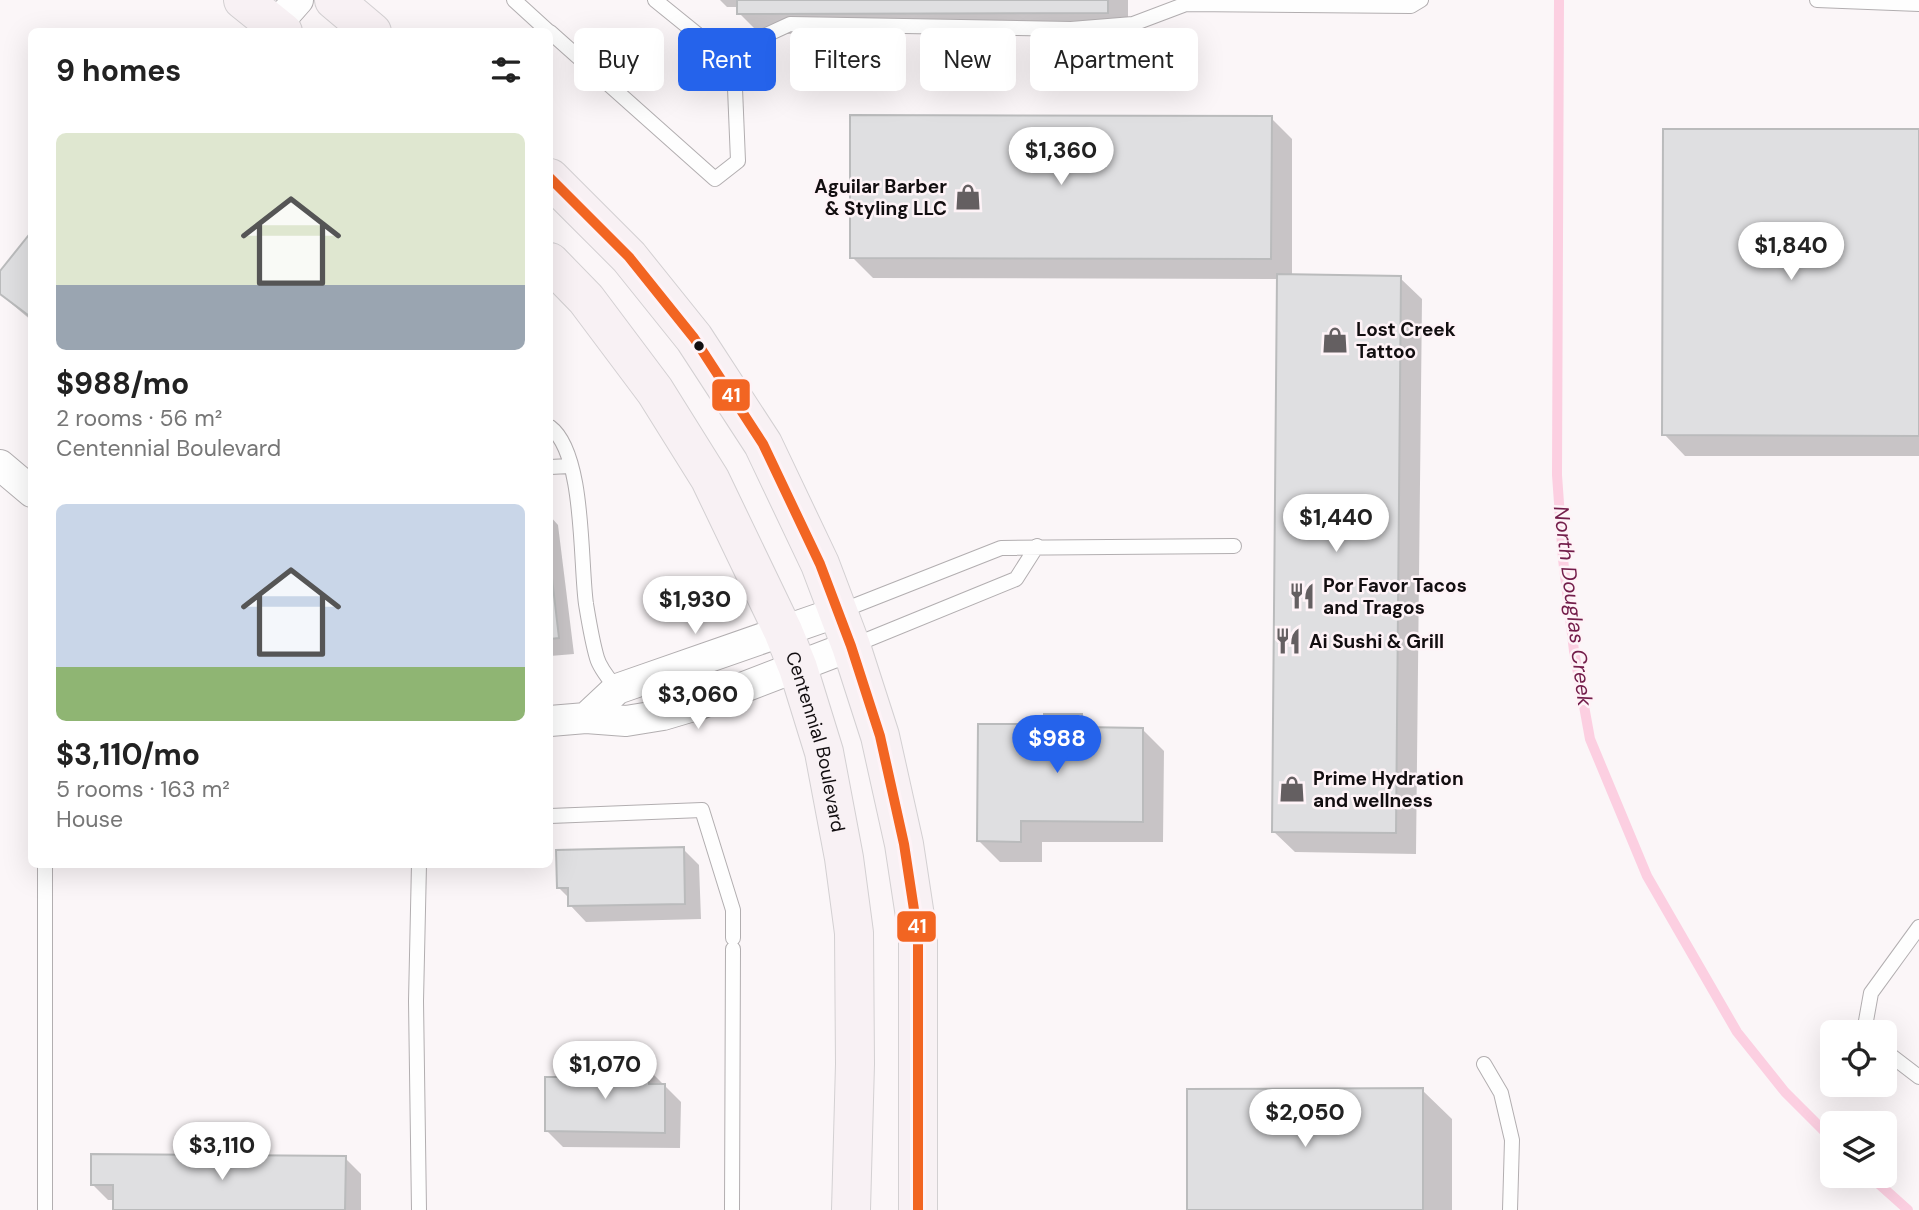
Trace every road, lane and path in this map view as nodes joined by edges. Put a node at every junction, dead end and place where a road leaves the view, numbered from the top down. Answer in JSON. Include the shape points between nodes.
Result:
{"nodes":[{"id":1,"x":243,"y":0,"type":"edge"},
{"id":2,"x":334,"y":0,"type":"edge"},
{"id":3,"x":514,"y":0,"type":"edge"},
{"id":4,"x":655,"y":0,"type":"edge"},
{"id":5,"x":1421,"y":0,"type":"edge"},
{"id":6,"x":1817,"y":0,"type":"edge"},
{"id":7,"x":1919,"y":5,"type":"edge"},
{"id":8,"x":285,"y":19,"type":"edge"},
{"id":9,"x":367,"y":28,"type":"edge"},
{"id":10,"x":545,"y":28,"type":"edge"},
{"id":11,"x":690,"y":28,"type":"edge"},
{"id":12,"x":776,"y":30,"type":"edge"},
{"id":13,"x":553,"y":36,"type":"edge"},
{"id":14,"x":735,"y":91,"type":"edge"},
{"id":15,"x":553,"y":181,"type":"edge"},
{"id":16,"x":553,"y":265,"type":"edge"},
{"id":17,"x":553,"y":429,"type":"edge"},
{"id":18,"x":0,"y":465,"type":"edge"},
{"id":19,"x":570,"y":466,"type":"junction"},
{"id":20,"x":553,"y":467,"type":"edge"},
{"id":21,"x":28,"y":489,"type":"edge"},
{"id":22,"x":1037,"y":546,"type":"junction"},
{"id":23,"x":1234,"y":546,"type":"dead end"},
{"id":24,"x":845,"y":629,"type":"junction"},
{"id":25,"x":783,"y":631,"type":"junction"},
{"id":26,"x":798,"y":668,"type":"junction"},
{"id":27,"x":617,"y":690,"type":"junction"},
{"id":28,"x":586,"y":718,"type":"junction"},
{"id":29,"x":553,"y":721,"type":"edge"},
{"id":30,"x":553,"y":816,"type":"edge"},
{"id":31,"x":45,"y":868,"type":"edge"},
{"id":32,"x":419,"y":868,"type":"edge"},
{"id":33,"x":1919,"y":927,"type":"edge"},
{"id":34,"x":1866,"y":1020,"type":"edge"},
{"id":35,"x":1897,"y":1060,"type":"edge"},
{"id":36,"x":1483,"y":1064,"type":"dead end"},
{"id":37,"x":1919,"y":1077,"type":"edge"},
{"id":38,"x":45,"y":1210,"type":"edge"},
{"id":39,"x":418,"y":1210,"type":"edge"},
{"id":40,"x":732,"y":1210,"type":"edge"},
{"id":41,"x":851,"y":1210,"type":"edge"},
{"id":42,"x":918,"y":1210,"type":"edge"},
{"id":43,"x":1510,"y":1210,"type":"edge"}],
"edges":[{"from":1,"to":8,"type":"main road"},
{"from":2,"to":9,"type":"main road"},
{"from":3,"to":10,"type":"lane"},
{"from":4,"to":11,"type":"lane"},
{"from":5,"to":12,"type":"lane","via":[[1411,6],[1186,4],[1133,23],[1071,29],[790,23]]},
{"from":6,"to":7,"type":"lane"},
{"from":13,"to":14,"type":"lane","via":[[715,179],[738,161]]},
{"from":15,"to":24,"type":"main road","via":[[629,257],[694,338],[763,444]]},
{"from":16,"to":25,"type":"main road","name":"Centennial Boulevard","via":[[586,299],[655,391],[710,480]]},
{"from":17,"to":19,"type":"lane"},
{"from":18,"to":21,"type":"street"},
{"from":19,"to":20,"type":"lane"},
{"from":19,"to":27,"type":"lane","via":[[597,661]]},
{"from":22,"to":23,"type":"lane"},
{"from":22,"to":24,"type":"lane","via":[[1002,548]]},
{"from":22,"to":24,"type":"lane","via":[[1016,579]]},
{"from":24,"to":25,"type":"street"},
{"from":24,"to":26,"type":"street"},
{"from":24,"to":42,"type":"main road","via":[[880,736],[918,936]]},
{"from":25,"to":26,"type":"main road","name":"Centennial Boulevard"},
{"from":25,"to":27,"type":"street"},
{"from":26,"to":28,"type":"street","via":[[663,715],[626,721]]},
{"from":26,"to":41,"type":"main road","name":"Centennial Boulevard","via":[[824,752],[854,933]]},
{"from":27,"to":28,"type":"street"},
{"from":28,"to":29,"type":"street"},
{"from":30,"to":40,"type":"lane","via":[[702,810],[733,910]]},
{"from":31,"to":38,"type":"lane"},
{"from":32,"to":39,"type":"lane"},
{"from":33,"to":34,"type":"lane","via":[[1871,993]]},
{"from":35,"to":37,"type":"lane"},
{"from":36,"to":43,"type":"lane","via":[[1501,1093],[1512,1140]]}]}
